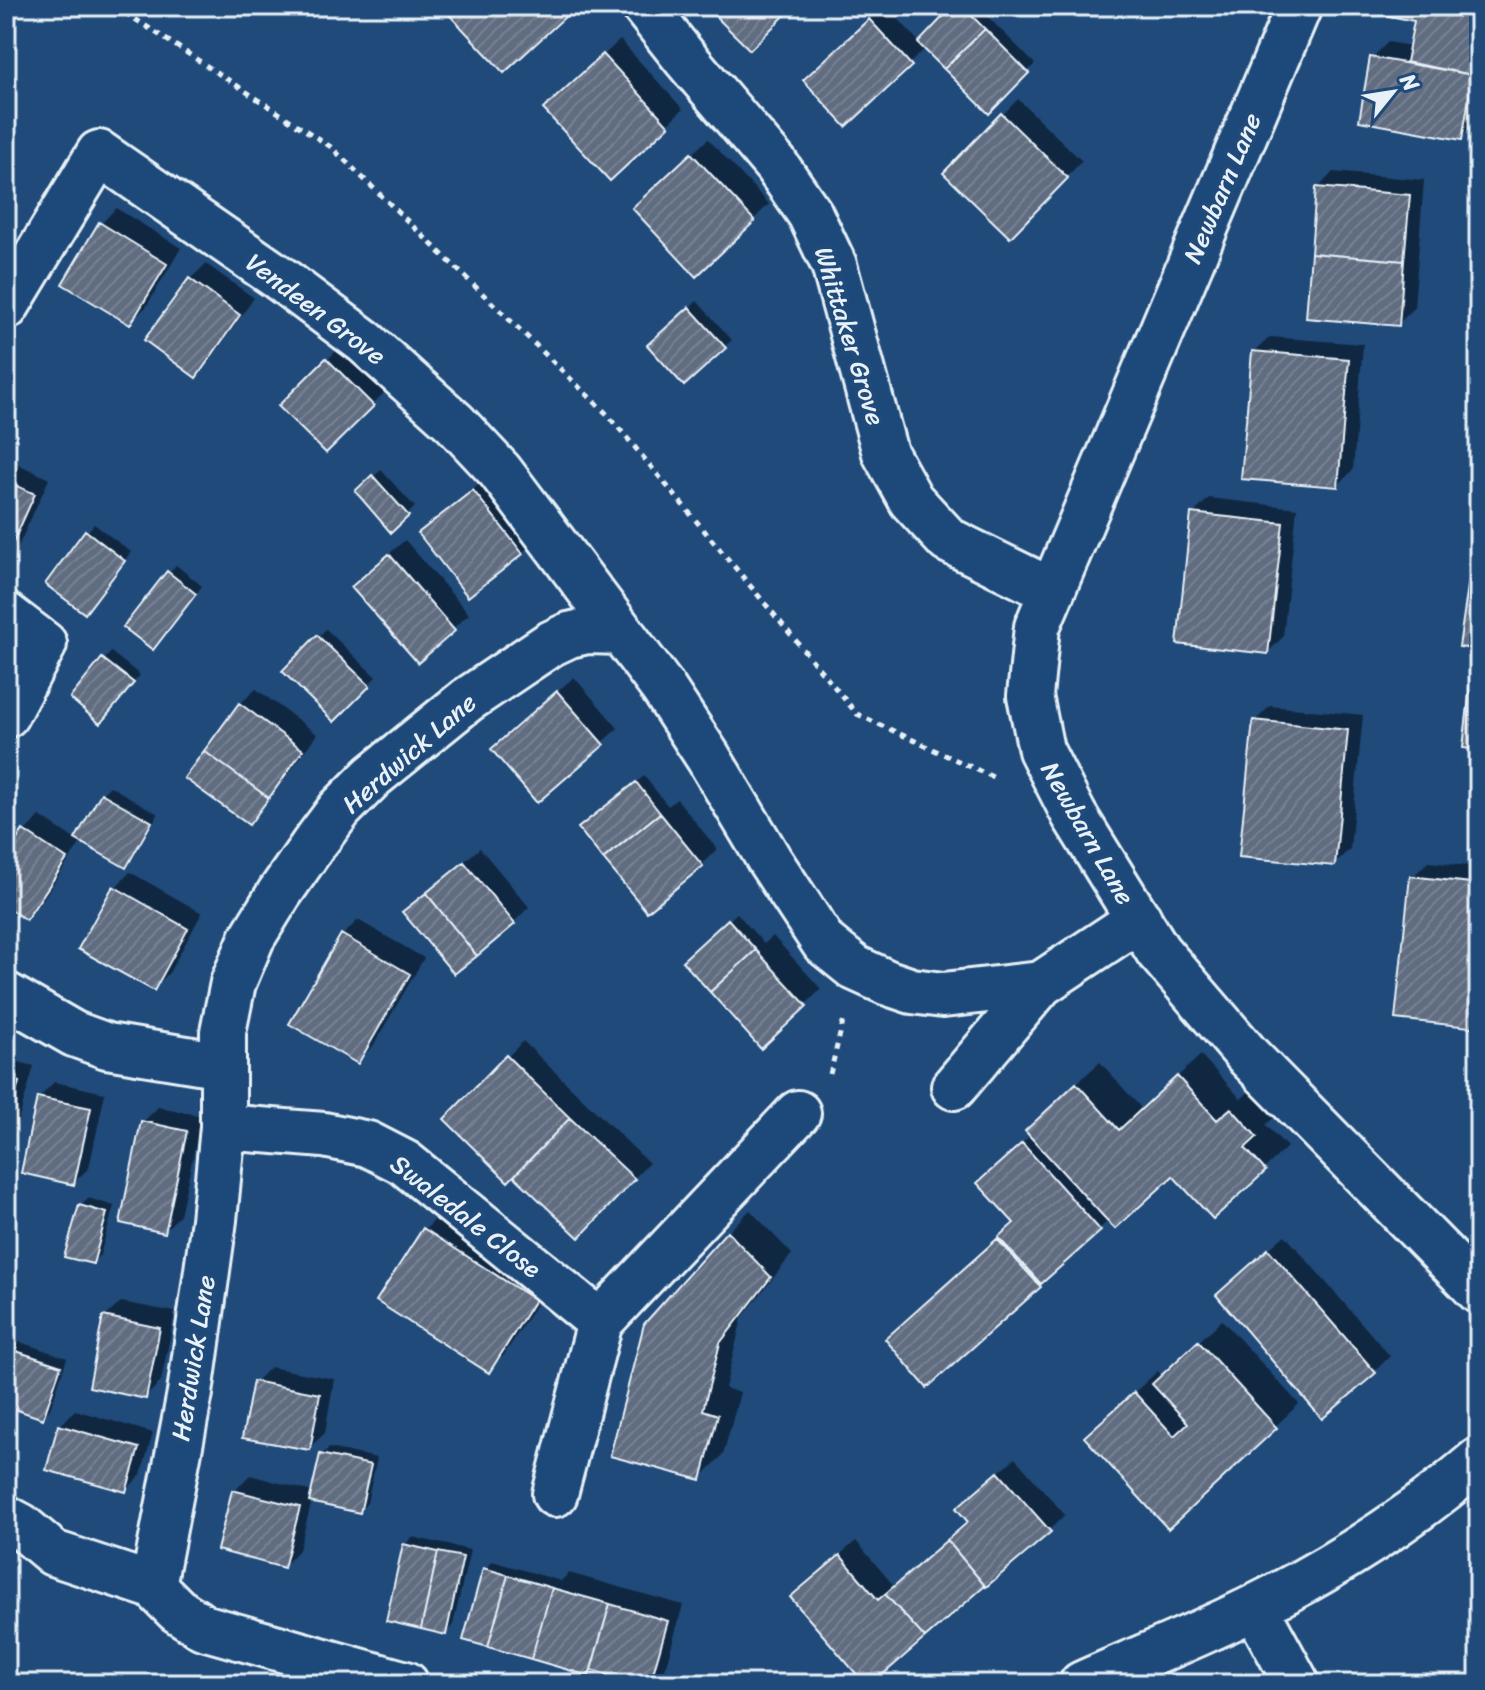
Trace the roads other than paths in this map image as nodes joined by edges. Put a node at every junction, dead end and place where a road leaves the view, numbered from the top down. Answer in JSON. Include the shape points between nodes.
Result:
{"nodes":[{"id":1,"x":644,"y":6,"type":"edge"},
{"id":2,"x":1299,"y":6,"type":"edge"},
{"id":3,"x":6,"y":307,"type":"edge"},
{"id":4,"x":1052,"y":591,"type":"junction"},
{"id":5,"x":6,"y":615,"type":"edge"},
{"id":6,"x":621,"y":632,"type":"junction"},
{"id":7,"x":6,"y":715,"type":"edge"},
{"id":8,"x":1139,"y":919,"type":"junction"},
{"id":9,"x":1041,"y":984,"type":"junction"},
{"id":10,"x":6,"y":995,"type":"edge"},
{"id":11,"x":223,"y":1065,"type":"junction"},
{"id":12,"x":954,"y":1087,"type":"dead end"},
{"id":13,"x":798,"y":1113,"type":"road end"},
{"id":14,"x":223,"y":1127,"type":"junction"},
{"id":15,"x":1479,"y":1291,"type":"edge"},
{"id":16,"x":600,"y":1322,"type":"junction"},
{"id":17,"x":1479,"y":1460,"type":"edge"},
{"id":18,"x":555,"y":1494,"type":"dead end"},
{"id":19,"x":6,"y":1518,"type":"edge"},
{"id":20,"x":153,"y":1586,"type":"junction"},
{"id":21,"x":1255,"y":1607,"type":"junction"},
{"id":22,"x":406,"y":1684,"type":"edge"},
{"id":23,"x":1082,"y":1684,"type":"edge"},
{"id":24,"x":1297,"y":1684,"type":"edge"}],
"edges":[{"from":1,"to":4,"type":"street","name":"Whittaker Grove","via":[[810,214],[834,265],[885,453],[911,500],[948,540]]},
{"from":2,"to":4,"type":"street","name":"Newbarn Lane"},
{"from":3,"to":6,"type":"street","name":"Vendeen Grove","via":[[99,153],[365,342],[455,423],[500,471]]},
{"from":4,"to":8,"type":"street","name":"Newbarn Lane","via":[[1037,627],[1030,696],[1041,750],[1074,815]]},
{"from":5,"to":7,"type":"street","via":[[44,644]]},
{"from":6,"to":9,"type":"street","via":[[663,688],[824,943],[855,968],[912,991],[943,995]]},
{"from":6,"to":11,"type":"street","name":"Herdwick Lane","via":[[587,631],[550,644],[467,700],[340,809],[252,938],[233,983]]},
{"from":8,"to":9,"type":"street"},
{"from":8,"to":15,"type":"street","name":"Newbarn Lane","via":[[1158,951],[1249,1057]]},
{"from":9,"to":12,"type":"street"},
{"from":10,"to":11,"type":"street","via":[[74,1034],[107,1046]]},
{"from":11,"to":14,"type":"street","name":"Herdwick Lane"},
{"from":13,"to":16,"type":"street"},
{"from":14,"to":16,"type":"street","name":"Swaledale Close","via":[[324,1135],[368,1144],[405,1163]]},
{"from":14,"to":20,"type":"street","name":"Herdwick Lane","via":[[190,1393]]},
{"from":16,"to":18,"type":"street"},
{"from":17,"to":21,"type":"street","via":[[1441,1493],[1349,1555]]},
{"from":19,"to":20,"type":"street","via":[[53,1553]]},
{"from":20,"to":22,"type":"street","via":[[203,1627]]},
{"from":21,"to":23,"type":"street"},
{"from":21,"to":24,"type":"street"}]}
